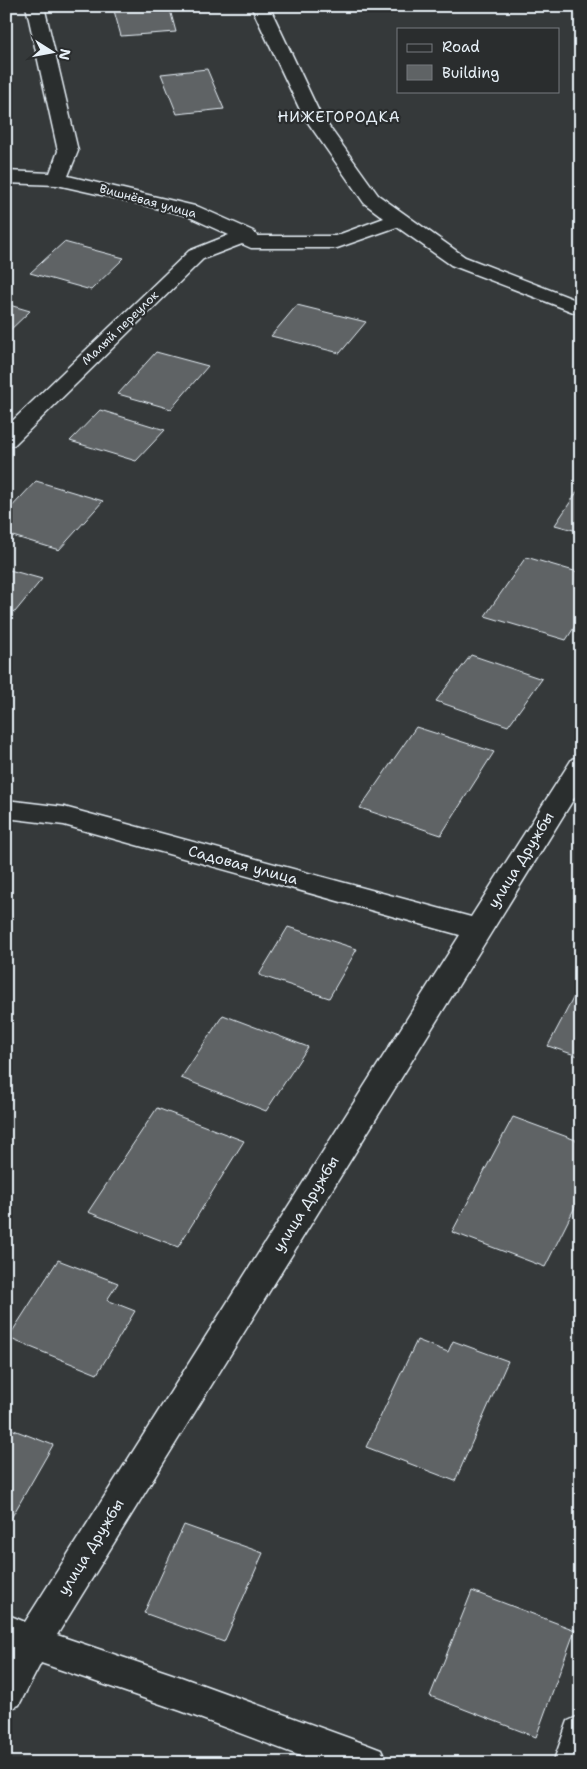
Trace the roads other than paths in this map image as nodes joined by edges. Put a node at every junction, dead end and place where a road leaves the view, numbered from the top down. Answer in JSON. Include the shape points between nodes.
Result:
{"nodes":[{"id":1,"x":35,"y":6,"type":"edge"},
{"id":2,"x":260,"y":6,"type":"edge"},
{"id":3,"x":6,"y":177,"type":"edge"},
{"id":4,"x":57,"y":179,"type":"junction"},
{"id":5,"x":399,"y":220,"type":"junction"},
{"id":6,"x":246,"y":235,"type":"junction"},
{"id":7,"x":581,"y":310,"type":"edge"},
{"id":8,"x":6,"y":440,"type":"edge"},
{"id":9,"x":581,"y":765,"type":"edge"},
{"id":10,"x":6,"y":809,"type":"edge"},
{"id":11,"x":477,"y":929,"type":"junction"},
{"id":12,"x":19,"y":1636,"type":"edge"},
{"id":13,"x":6,"y":1693,"type":"edge"},
{"id":14,"x":581,"y":1733,"type":"edge"},
{"id":15,"x":368,"y":1763,"type":"edge"},
{"id":16,"x":572,"y":1763,"type":"edge"}],
"edges":[{"from":1,"to":4,"type":"street","via":[[68,151]]},
{"from":2,"to":5,"type":"street","via":[[311,114],[371,198]]},
{"from":3,"to":4,"type":"street","name":"Вишнёвая улица"},
{"from":4,"to":6,"type":"street","name":"Вишнёвая улица","via":[[192,211]]},
{"from":5,"to":6,"type":"street","name":"Вишнёвая улица","via":[[337,242],[251,242]]},
{"from":5,"to":7,"type":"street","via":[[458,261]]},
{"from":6,"to":8,"type":"street","name":"Малый переулок","via":[[196,255]]},
{"from":9,"to":11,"type":"street","name":"улица Дружбы"},
{"from":10,"to":11,"type":"street","name":"Садовая улица","via":[[64,816]]},
{"from":11,"to":12,"type":"street","name":"улица Дружбы"},
{"from":12,"to":13,"type":"street","name":"улица Дружбы"},
{"from":12,"to":15,"type":"street"},
{"from":14,"to":16,"type":"street"}]}
